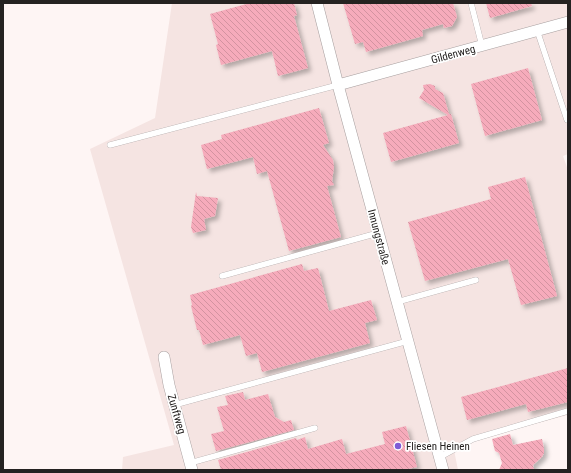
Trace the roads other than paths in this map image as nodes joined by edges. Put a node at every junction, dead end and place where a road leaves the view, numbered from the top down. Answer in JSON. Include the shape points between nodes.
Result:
{"nodes":[{"id":1,"x":317,"y":3,"type":"edge"},
{"id":2,"x":471,"y":3,"type":"edge"},
{"id":3,"x":568,"y":22,"type":"edge"},
{"id":4,"x":537,"y":30,"type":"junction"},
{"id":5,"x":482,"y":46,"type":"junction"},
{"id":6,"x":338,"y":85,"type":"junction"},
{"id":7,"x":566,"y":110,"type":"edge"},
{"id":8,"x":567,"y":120,"type":"dead end"},
{"id":9,"x":110,"y":145,"type":"dead end"},
{"id":10,"x":378,"y":234,"type":"junction"},
{"id":11,"x":222,"y":276,"type":"dead end"},
{"id":12,"x":476,"y":280,"type":"dead end"},
{"id":13,"x":397,"y":302,"type":"junction"},
{"id":14,"x":408,"y":341,"type":"junction"},
{"id":15,"x":164,"y":356,"type":"dead end"},
{"id":16,"x":174,"y":405,"type":"junction"},
{"id":17,"x":568,"y":412,"type":"edge"},
{"id":18,"x":315,"y":428,"type":"dead end"},
{"id":19,"x":440,"y":457,"type":"junction"},
{"id":20,"x":191,"y":468,"type":"edge"},
{"id":21,"x":443,"y":470,"type":"edge"}],
"edges":[{"from":1,"to":6,"type":"street","name":"Innungstraße"},
{"from":2,"to":5,"type":"lane"},
{"from":3,"to":4,"type":"street","name":"Gildenweg"},
{"from":4,"to":5,"type":"street","name":"Gildenweg"},
{"from":4,"to":7,"type":"lane"},
{"from":5,"to":6,"type":"street","name":"Gildenweg"},
{"from":6,"to":9,"type":"lane"},
{"from":6,"to":10,"type":"street","name":"Innungstraße"},
{"from":7,"to":8,"type":"lane"},
{"from":10,"to":11,"type":"lane"},
{"from":10,"to":13,"type":"street","name":"Innungstraße"},
{"from":12,"to":13,"type":"lane"},
{"from":13,"to":14,"type":"street","name":"Innungstraße"},
{"from":14,"to":16,"type":"lane"},
{"from":14,"to":19,"type":"street","name":"Innungstraße"},
{"from":15,"to":16,"type":"street","name":"Zunftweg"},
{"from":16,"to":20,"type":"street","name":"Zunftweg"},
{"from":17,"to":19,"type":"lane","via":[[473,439]]},
{"from":18,"to":20,"type":"lane"},
{"from":19,"to":21,"type":"street","name":"Innungstraße"}]}
